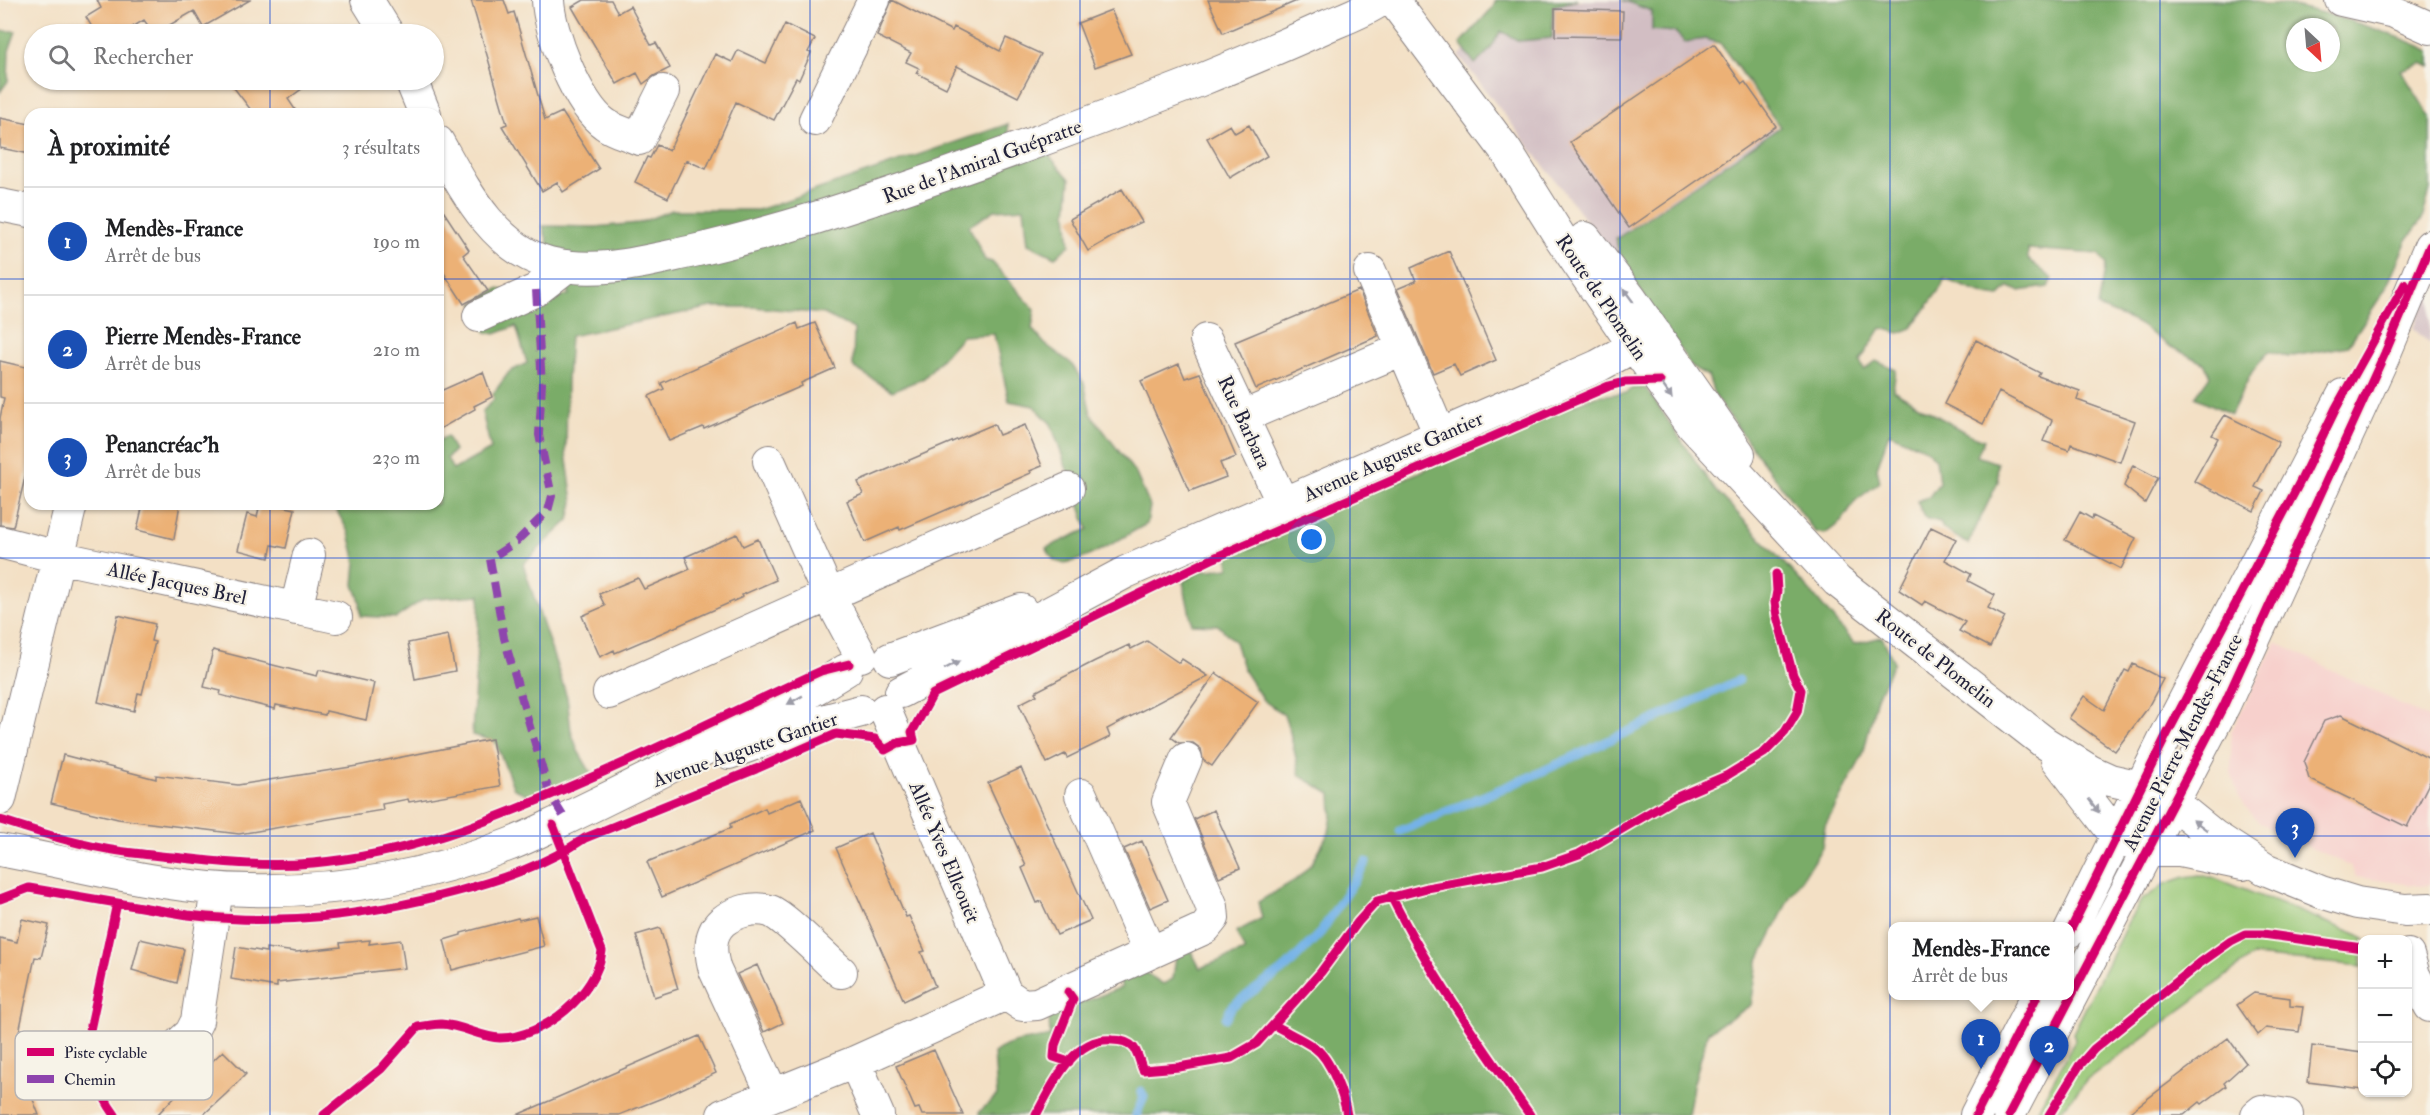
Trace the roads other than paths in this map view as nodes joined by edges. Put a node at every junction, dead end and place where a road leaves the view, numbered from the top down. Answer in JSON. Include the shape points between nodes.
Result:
{"nodes":[{"id":1,"x":367,"y":0,"type":"edge"},
{"id":2,"x":548,"y":0,"type":"edge"},
{"id":3,"x":874,"y":0,"type":"edge"},
{"id":4,"x":1381,"y":0,"type":"edge"},
{"id":5,"x":1393,"y":0,"type":"edge"},
{"id":6,"x":2341,"y":0,"type":"edge"},
{"id":7,"x":382,"y":24,"type":"edge"},
{"id":8,"x":2430,"y":28,"type":"edge"},
{"id":9,"x":415,"y":90,"type":"edge"},
{"id":10,"x":663,"y":91,"type":"dead end"},
{"id":11,"x":423,"y":108,"type":"edge"},
{"id":12,"x":815,"y":120,"type":"dead end"},
{"id":13,"x":444,"y":153,"type":"edge"},
{"id":14,"x":0,"y":205,"type":"edge"},
{"id":15,"x":24,"y":211,"type":"edge"},
{"id":16,"x":2430,"y":240,"type":"edge"},
{"id":17,"x":2430,"y":246,"type":"edge"},
{"id":18,"x":567,"y":266,"type":"junction"},
{"id":19,"x":1370,"y":270,"type":"dead end"},
{"id":20,"x":479,"y":316,"type":"dead end"},
{"id":21,"x":1206,"y":340,"type":"dead end"},
{"id":22,"x":1645,"y":340,"type":"junction"},
{"id":23,"x":1404,"y":349,"type":"junction"},
{"id":24,"x":1242,"y":417,"type":"junction"},
{"id":25,"x":1440,"y":435,"type":"junction"},
{"id":26,"x":769,"y":461,"type":"dead end"},
{"id":27,"x":1068,"y":489,"type":"dead end"},
{"id":28,"x":1283,"y":504,"type":"junction"},
{"id":29,"x":70,"y":510,"type":"edge"},
{"id":30,"x":0,"y":542,"type":"edge"},
{"id":31,"x":309,"y":555,"type":"dead end"},
{"id":32,"x":58,"y":557,"type":"junction"},
{"id":33,"x":1126,"y":572,"type":"junction"},
{"id":34,"x":829,"y":597,"type":"junction"},
{"id":35,"x":297,"y":609,"type":"junction"},
{"id":36,"x":336,"y":617,"type":"dead end"},
{"id":37,"x":866,"y":661,"type":"junction"},
{"id":38,"x":609,"y":693,"type":"dead end"},
{"id":39,"x":882,"y":704,"type":"junction"},
{"id":40,"x":2045,"y":743,"type":"junction"},
{"id":41,"x":1186,"y":759,"type":"dead end"},
{"id":42,"x":2141,"y":787,"type":"junction"},
{"id":43,"x":630,"y":789,"type":"junction"},
{"id":44,"x":1081,"y":795,"type":"dead end"},
{"id":45,"x":0,"y":799,"type":"edge"},
{"id":46,"x":2172,"y":802,"type":"junction"},
{"id":47,"x":2117,"y":837,"type":"junction"},
{"id":48,"x":0,"y":850,"type":"edge"},
{"id":49,"x":2147,"y":851,"type":"junction"},
{"id":50,"x":2265,"y":869,"type":"junction"},
{"id":51,"x":217,"y":889,"type":"junction"},
{"id":52,"x":2413,"y":920,"type":"edge"},
{"id":53,"x":2074,"y":923,"type":"edge"},
{"id":54,"x":1150,"y":953,"type":"junction"},
{"id":55,"x":2412,"y":968,"type":"edge"},
{"id":56,"x":840,"y":972,"type":"dead end"},
{"id":57,"x":2074,"y":991,"type":"edge"},
{"id":58,"x":1006,"y":994,"type":"junction"},
{"id":59,"x":2035,"y":1000,"type":"edge"},
{"id":60,"x":2069,"y":1000,"type":"edge"},
{"id":61,"x":2430,"y":1006,"type":"edge"},
{"id":62,"x":192,"y":1031,"type":"edge"},
{"id":63,"x":855,"y":1062,"type":"junction"},
{"id":64,"x":773,"y":1095,"type":"junction"},
{"id":65,"x":723,"y":1115,"type":"edge"},
{"id":66,"x":878,"y":1115,"type":"edge"},
{"id":67,"x":1976,"y":1115,"type":"edge"},
{"id":68,"x":2009,"y":1115,"type":"edge"},
{"id":69,"x":2257,"y":1115,"type":"edge"},
{"id":70,"x":2287,"y":1115,"type":"edge"}],
"edges":[{"from":1,"to":7,"type":"street"},
{"from":2,"to":10,"type":"street","via":[[553,30],[580,95],[606,125],[639,139]]},
{"from":3,"to":12,"type":"street"},
{"from":4,"to":18,"type":"street","name":"Rue de l'Amiral Guépratte","via":[[1288,44],[1131,107],[799,224],[631,264]]},
{"from":5,"to":22,"type":"street","name":"Route de Plomelin","via":[[1506,150],[1579,231]]},
{"from":6,"to":8,"type":"street","via":[[2394,12]]},
{"from":9,"to":11,"type":"street"},
{"from":13,"to":18,"type":"street","name":"Rue de l'Amiral Guépratte","via":[[473,204],[512,244],[531,256]]},
{"from":14,"to":15,"type":"street"},
{"from":16,"to":42,"type":"street","name":"Avenue Pierre Mendès-France","via":[[2336,408]]},
{"from":17,"to":46,"type":"street","name":"Avenue Pierre Mendès-France","via":[[2224,705]]},
{"from":18,"to":20,"type":"street","via":[[536,290]]},
{"from":19,"to":23,"type":"street"},
{"from":21,"to":24,"type":"street","name":"Rue Barbara"},
{"from":22,"to":25,"type":"street","name":"Avenue Auguste Gantier","via":[[1598,366]]},
{"from":22,"to":40,"type":"street","name":"Route de Plomelin","via":[[1725,432],[1778,518],[1821,566]]},
{"from":23,"to":24,"type":"street"},
{"from":23,"to":25,"type":"street"},
{"from":24,"to":28,"type":"street","name":"Rue Barbara"},
{"from":25,"to":28,"type":"street","name":"Avenue Auguste Gantier"},
{"from":26,"to":34,"type":"street"},
{"from":27,"to":34,"type":"street"},
{"from":28,"to":33,"type":"street","name":"Avenue Auguste Gantier"},
{"from":29,"to":32,"type":"street"},
{"from":30,"to":32,"type":"street","name":"Allée Jacques Brel"},
{"from":31,"to":35,"type":"street"},
{"from":32,"to":35,"type":"street","name":"Allée Jacques Brel"},
{"from":32,"to":45,"type":"street"},
{"from":33,"to":37,"type":"street","name":"Avenue Auguste Gantier"},
{"from":39,"to":33,"type":"street","name":"Avenue Auguste Gantier","one_way":true},
{"from":34,"to":37,"type":"street"},
{"from":34,"to":38,"type":"street"},
{"from":35,"to":36,"type":"street","name":"Allée Jacques Brel"},
{"from":37,"to":39,"type":"street","via":[[901,674]]},
{"from":37,"to":39,"type":"street","via":[[843,677],[844,694],[854,707]]},
{"from":37,"to":43,"type":"street","name":"Avenue Auguste Gantier","one_way":true},
{"from":39,"to":43,"type":"street","name":"Avenue Auguste Gantier","via":[[811,724]]},
{"from":39,"to":58,"type":"street","name":"Allée Yves Elleouët"},
{"from":40,"to":42,"type":"street","name":"Route de Plomelin","via":[[2090,771]]},
{"from":40,"to":47,"type":"street","name":"Route de Plomelin","one_way":true},
{"from":41,"to":54,"type":"street","via":[[1168,802],[1212,907],[1213,918],[1205,928]]},
{"from":42,"to":46,"type":"street","name":"Route de Plomelin"},
{"from":42,"to":47,"type":"street","name":"Avenue Pierre Mendès-France"},
{"from":43,"to":51,"type":"street","name":"Avenue Auguste Gantier","via":[[509,845],[441,867],[339,887]]},
{"from":44,"to":54,"type":"street"},
{"from":46,"to":49,"type":"street","name":"Avenue Pierre Mendès-France"},
{"from":50,"to":46,"type":"street","name":"Route de Plomelin","one_way":true,"via":[[2214,836]]},
{"from":47,"to":49,"type":"street","name":"Route de Plomelin"},
{"from":47,"to":53,"type":"street","name":"Avenue Pierre Mendès-France"},
{"from":48,"to":51,"type":"street","name":"Avenue Auguste Gantier","via":[[96,871]]},
{"from":49,"to":50,"type":"street","via":[[2207,855]]},
{"from":49,"to":57,"type":"street","name":"Avenue Pierre Mendès-France"},
{"from":50,"to":52,"type":"street","via":[[2340,899]]},
{"from":51,"to":62,"type":"street","via":[[197,1021]]},
{"from":54,"to":58,"type":"street","via":[[1037,1004],[1022,1005]]},
{"from":55,"to":61,"type":"street"},
{"from":56,"to":64,"type":"street","via":[[771,912],[737,913],[719,925],[710,954],[715,970]]},
{"from":58,"to":63,"type":"street"},
{"from":59,"to":67,"type":"street"},
{"from":60,"to":68,"type":"street","name":"Avenue Pierre Mendès-France"},
{"from":63,"to":64,"type":"street"},
{"from":63,"to":66,"type":"street"},
{"from":64,"to":65,"type":"street"},
{"from":69,"to":70,"type":"street","via":[[2262,1111]]}]}
